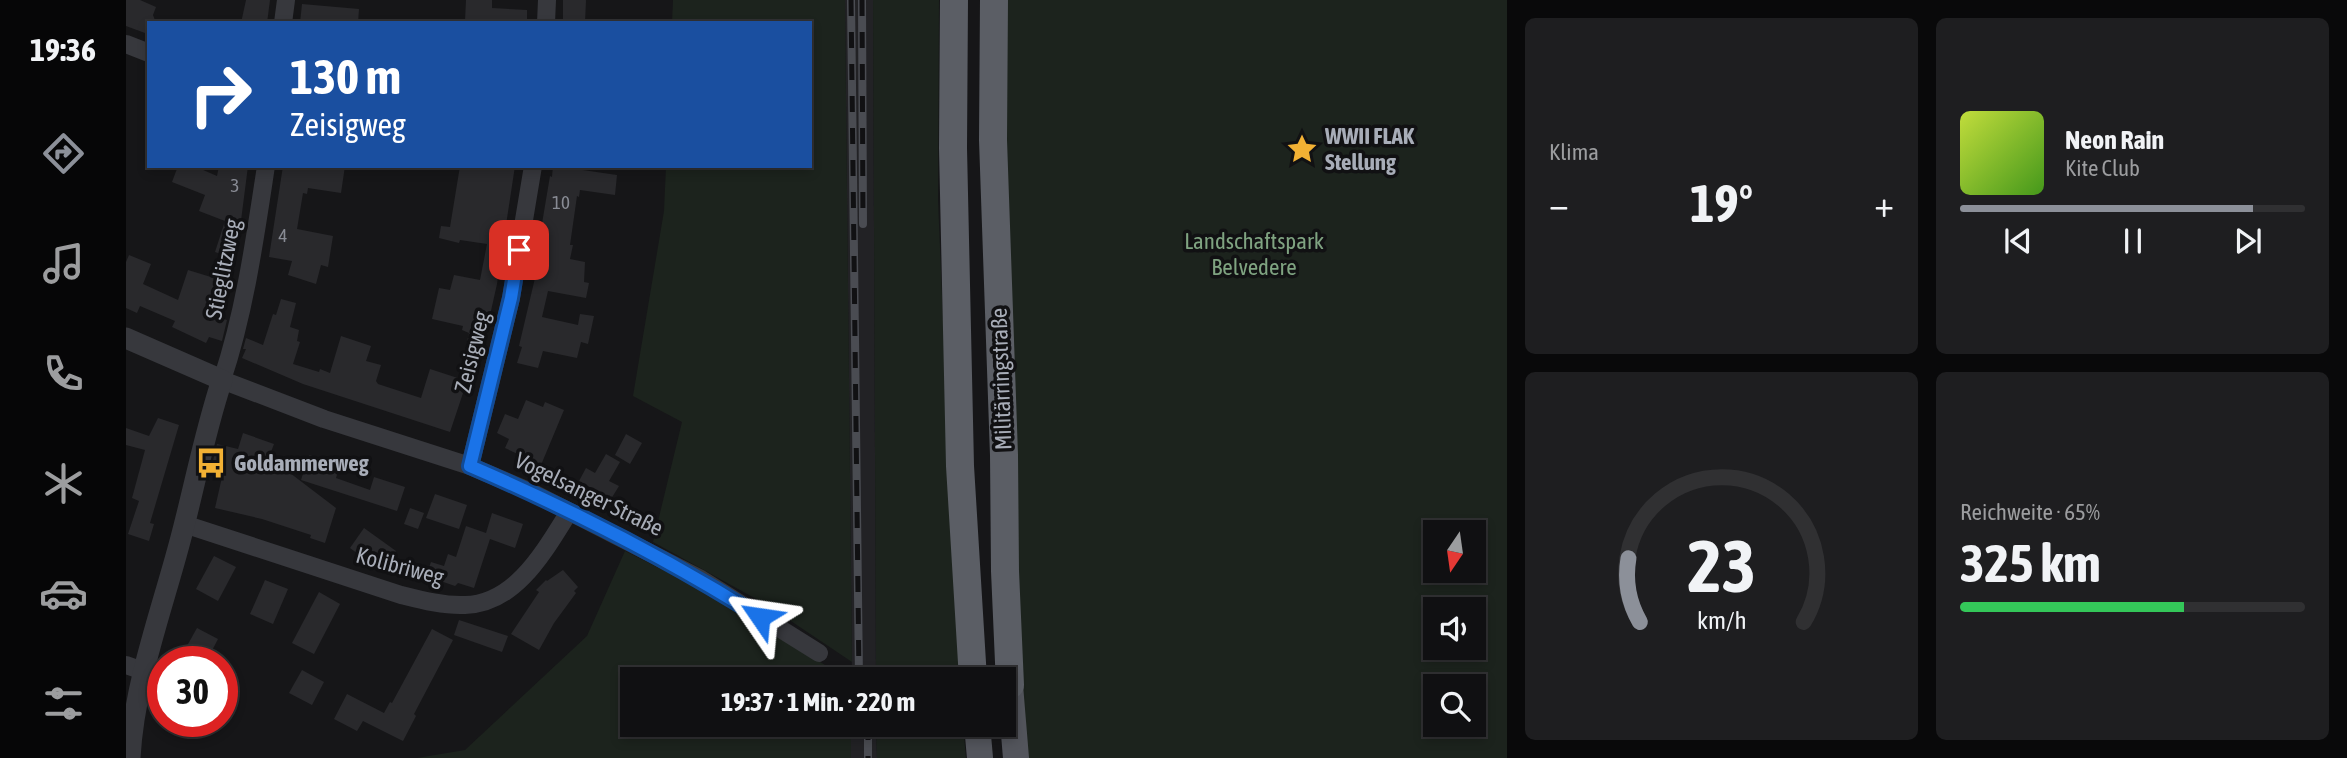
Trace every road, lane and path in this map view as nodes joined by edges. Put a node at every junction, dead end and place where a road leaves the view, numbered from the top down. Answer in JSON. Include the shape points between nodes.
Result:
{"nodes":[{"id":1,"x":285,"y":0,"type":"edge"},
{"id":2,"x":547,"y":0,"type":"edge"},
{"id":3,"x":954,"y":0,"type":"edge"},
{"id":4,"x":994,"y":0,"type":"edge"},
{"id":5,"x":283,"y":21,"type":"edge"},
{"id":6,"x":546,"y":21,"type":"edge"},
{"id":7,"x":126,"y":44,"type":"edge"},
{"id":8,"x":147,"y":52,"type":"edge"},
{"id":9,"x":266,"y":168,"type":"edge"},
{"id":10,"x":533,"y":168,"type":"edge"},
{"id":11,"x":126,"y":338,"type":"edge"},
{"id":12,"x":222,"y":380,"type":"junction"},
{"id":13,"x":470,"y":466,"type":"junction"},
{"id":14,"x":569,"y":512,"type":"junction"},
{"id":15,"x":184,"y":524,"type":"junction"},
{"id":16,"x":819,"y":653,"type":"dead end"},
{"id":17,"x":972,"y":667,"type":"edge"},
{"id":18,"x":1009,"y":667,"type":"edge"},
{"id":19,"x":135,"y":668,"type":"edge"},
{"id":20,"x":978,"y":737,"type":"edge"},
{"id":21,"x":1014,"y":737,"type":"edge"},
{"id":22,"x":130,"y":758,"type":"edge"},
{"id":23,"x":980,"y":758,"type":"edge"},
{"id":24,"x":1016,"y":758,"type":"edge"}],
"edges":[{"from":1,"to":5,"type":"street"},
{"from":2,"to":6,"type":"street"},
{"from":3,"to":17,"type":"highway","name":"Militärringstraße","via":[[960,466]]},
{"from":4,"to":18,"type":"highway","name":"Militärringstraße","via":[[993,139]]},
{"from":7,"to":8,"type":"street"},
{"from":9,"to":12,"type":"street","name":"Stieglitzweg","via":[[247,280]]},
{"from":10,"to":13,"type":"street","name":"Zeisigweg","via":[[511,298]]},
{"from":11,"to":12,"type":"street","name":"Vogelsanger Straße"},
{"from":12,"to":13,"type":"street","name":"Vogelsanger Straße"},
{"from":12,"to":15,"type":"street"},
{"from":13,"to":14,"type":"street","name":"Vogelsanger Straße"},
{"from":14,"to":15,"type":"street","name":"Kolibriweg","via":[[546,548],[507,592],[465,606],[401,596]]},
{"from":14,"to":16,"type":"street","name":"Vogelsanger Straße","via":[[701,579]]},
{"from":15,"to":19,"type":"street"},
{"from":19,"to":22,"type":"street"},
{"from":20,"to":23,"type":"main road"},
{"from":21,"to":24,"type":"main road","name":"Militärringstraße"}]}
